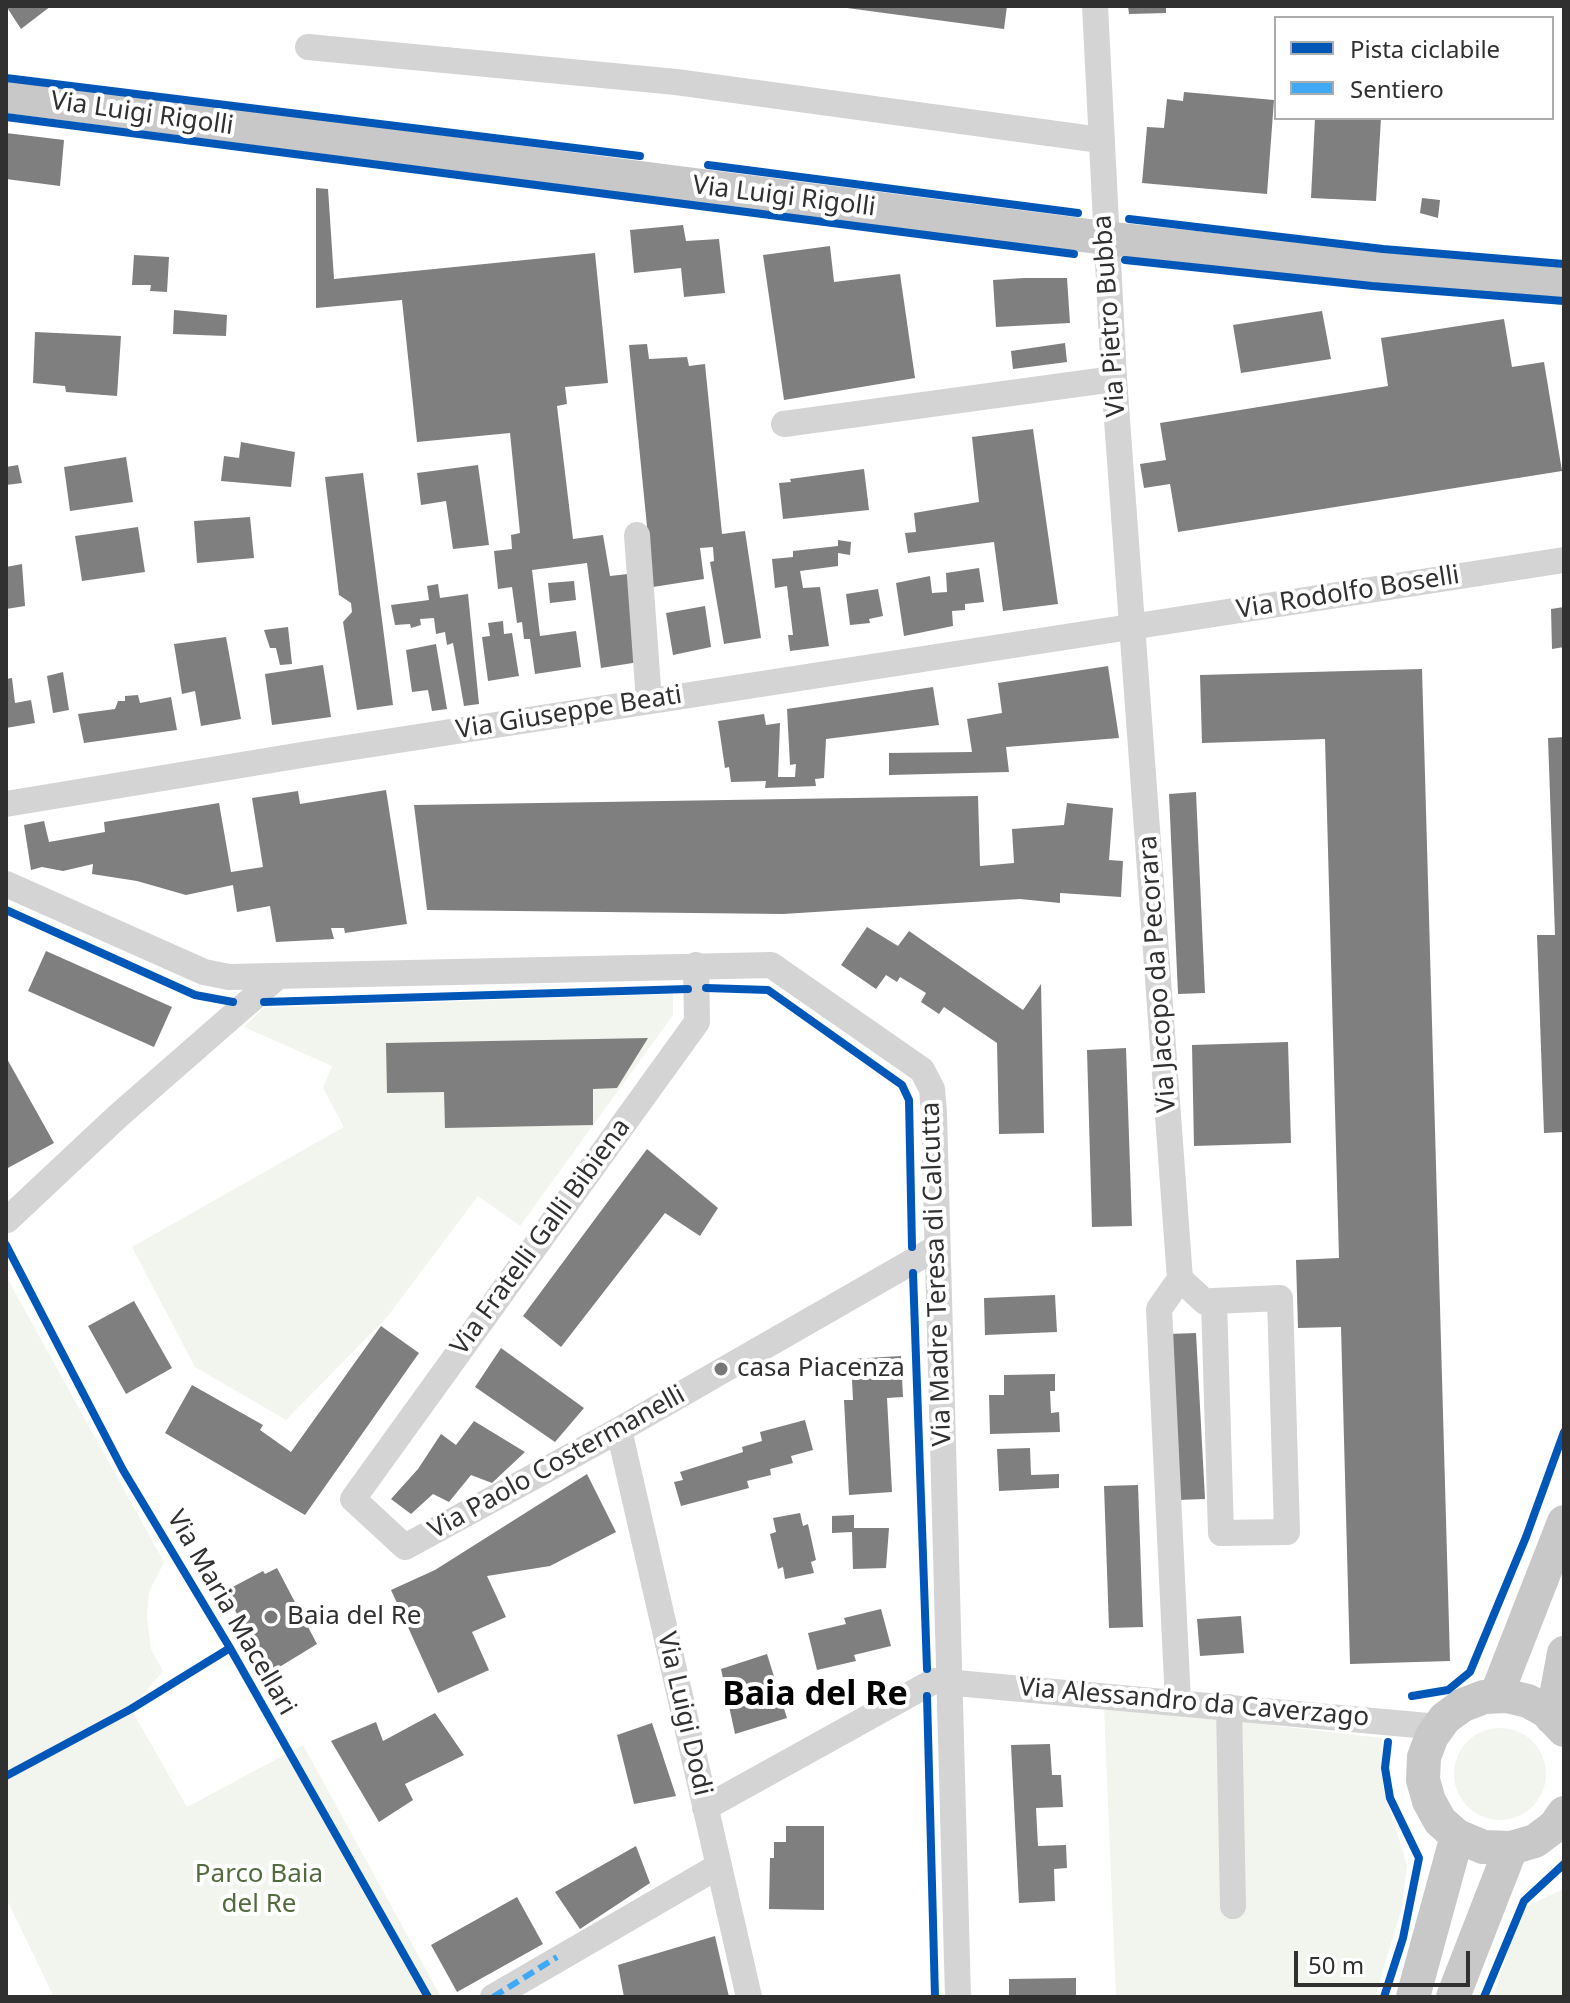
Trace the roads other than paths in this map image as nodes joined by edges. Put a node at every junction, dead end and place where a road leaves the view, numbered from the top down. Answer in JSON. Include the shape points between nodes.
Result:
{"nodes":[{"id":1,"x":1095,"y":6,"type":"edge"},
{"id":2,"x":308,"y":47,"type":"dead end"},
{"id":3,"x":6,"y":96,"type":"edge"},
{"id":4,"x":1100,"y":140,"type":"junction"},
{"id":5,"x":1105,"y":238,"type":"junction"},
{"id":6,"x":1564,"y":283,"type":"edge"},
{"id":7,"x":1114,"y":379,"type":"junction"},
{"id":8,"x":784,"y":424,"type":"dead end"},
{"id":9,"x":637,"y":535,"type":"dead end"},
{"id":10,"x":1564,"y":560,"type":"edge"},
{"id":11,"x":1132,"y":626,"type":"junction"},
{"id":12,"x":649,"y":701,"type":"junction"},
{"id":13,"x":6,"y":804,"type":"edge"},
{"id":14,"x":11,"y":890,"type":"edge"},
{"id":15,"x":696,"y":965,"type":"junction"},
{"id":16,"x":276,"y":978,"type":"junction"},
{"id":17,"x":7,"y":1220,"type":"edge"},
{"id":18,"x":936,"y":1248,"type":"junction"},
{"id":19,"x":1180,"y":1279,"type":"junction"},
{"id":20,"x":1214,"y":1301,"type":"junction"},
{"id":21,"x":619,"y":1430,"type":"junction"},
{"id":22,"x":353,"y":1499,"type":"joint"},
{"id":23,"x":1564,"y":1522,"type":"edge"},
{"id":24,"x":1564,"y":1653,"type":"edge"},
{"id":25,"x":950,"y":1680,"type":"junction"},
{"id":26,"x":1496,"y":1696,"type":"junction"},
{"id":27,"x":1178,"y":1702,"type":"junction"},
{"id":28,"x":1229,"y":1707,"type":"junction"},
{"id":29,"x":1558,"y":1724,"type":"edge"},
{"id":30,"x":1439,"y":1727,"type":"junction"},
{"id":31,"x":705,"y":1808,"type":"junction"},
{"id":32,"x":1564,"y":1813,"type":"edge"},
{"id":33,"x":1457,"y":1836,"type":"junction"},
{"id":34,"x":1511,"y":1848,"type":"junction"},
{"id":35,"x":717,"y":1867,"type":"junction"},
{"id":36,"x":1233,"y":1906,"type":"dead end"},
{"id":37,"x":493,"y":1997,"type":"edge"},
{"id":38,"x":749,"y":1997,"type":"edge"},
{"id":39,"x":958,"y":1997,"type":"edge"},
{"id":40,"x":1413,"y":1997,"type":"edge"},
{"id":41,"x":1453,"y":1997,"type":"edge"}],
"edges":[{"from":1,"to":4,"type":"street","name":"Via Pietro Bubba"},
{"from":2,"to":4,"type":"street","via":[[676,82]]},
{"from":3,"to":5,"type":"main road","name":"Via Luigi Rigolli"},
{"from":4,"to":5,"type":"street","name":"Via Pietro Bubba"},
{"from":5,"to":6,"type":"main road","name":"Via Luigi Rigolli"},
{"from":5,"to":7,"type":"street","name":"Via Pietro Bubba"},
{"from":7,"to":8,"type":"street"},
{"from":7,"to":11,"type":"street","name":"Via Pietro Bubba"},
{"from":9,"to":12,"type":"street"},
{"from":10,"to":11,"type":"street","name":"Via Rodolfo Boselli"},
{"from":11,"to":12,"type":"street","name":"Via Giuseppe Beati"},
{"from":11,"to":19,"type":"street","name":"Via Jacopo da Pecorara"},
{"from":12,"to":13,"type":"street","name":"Via Giuseppe Beati"},
{"from":14,"to":16,"type":"street","name":"Via Madre Teresa di Calcutta","via":[[204,972]]},
{"from":15,"to":16,"type":"street","name":"Via Madre Teresa di Calcutta"},
{"from":15,"to":18,"type":"street","name":"Via Madre Teresa di Calcutta","via":[[758,963],[785,972],[922,1070],[932,1089]]},
{"from":15,"to":22,"type":"street","name":"Via Fratelli Galli Bibiena","via":[[697,1022]]},
{"from":16,"to":17,"type":"street"},
{"from":18,"to":21,"type":"street","name":"Via Paolo Costermanelli"},
{"from":18,"to":25,"type":"street","name":"Via Madre Teresa di Calcutta"},
{"from":19,"to":20,"type":"street","via":[[1205,1302]]},
{"from":19,"to":27,"type":"street","via":[[1159,1309]]},
{"from":20,"to":20,"type":"street","via":[[1221,1533],[1287,1532],[1280,1298]]},
{"from":21,"to":22,"type":"street","name":"Via Paolo Costermanelli","via":[[405,1547]]},
{"from":21,"to":31,"type":"street","name":"Via Luigi Dodi"},
{"from":23,"to":26,"type":"main road"},
{"from":24,"to":29,"type":"main road"},
{"from":25,"to":27,"type":"street","name":"Via Alessandro da Caverzago"},
{"from":25,"to":31,"type":"street","via":[[927,1685]]},
{"from":25,"to":39,"type":"street","name":"Via Madre Teresa di Calcutta"},
{"from":26,"to":29,"type":"main road","via":[[1528,1701]]},
{"from":26,"to":30,"type":"main road","via":[[1463,1705]]},
{"from":27,"to":28,"type":"street","name":"Via Alessandro da Caverzago"},
{"from":28,"to":30,"type":"street","name":"Via Alessandro da Caverzago"},
{"from":28,"to":36,"type":"street"},
{"from":30,"to":33,"type":"main road","via":[[1424,1757],[1423,1780],[1440,1821]]},
{"from":31,"to":35,"type":"street","name":"Via Luigi Dodi"},
{"from":32,"to":34,"type":"main road","via":[[1535,1841]]},
{"from":33,"to":34,"type":"main road","via":[[1483,1847]]},
{"from":33,"to":40,"type":"main road"},
{"from":34,"to":41,"type":"main road"},
{"from":35,"to":37,"type":"street"},
{"from":35,"to":38,"type":"street","name":"Via Luigi Dodi"}]}
